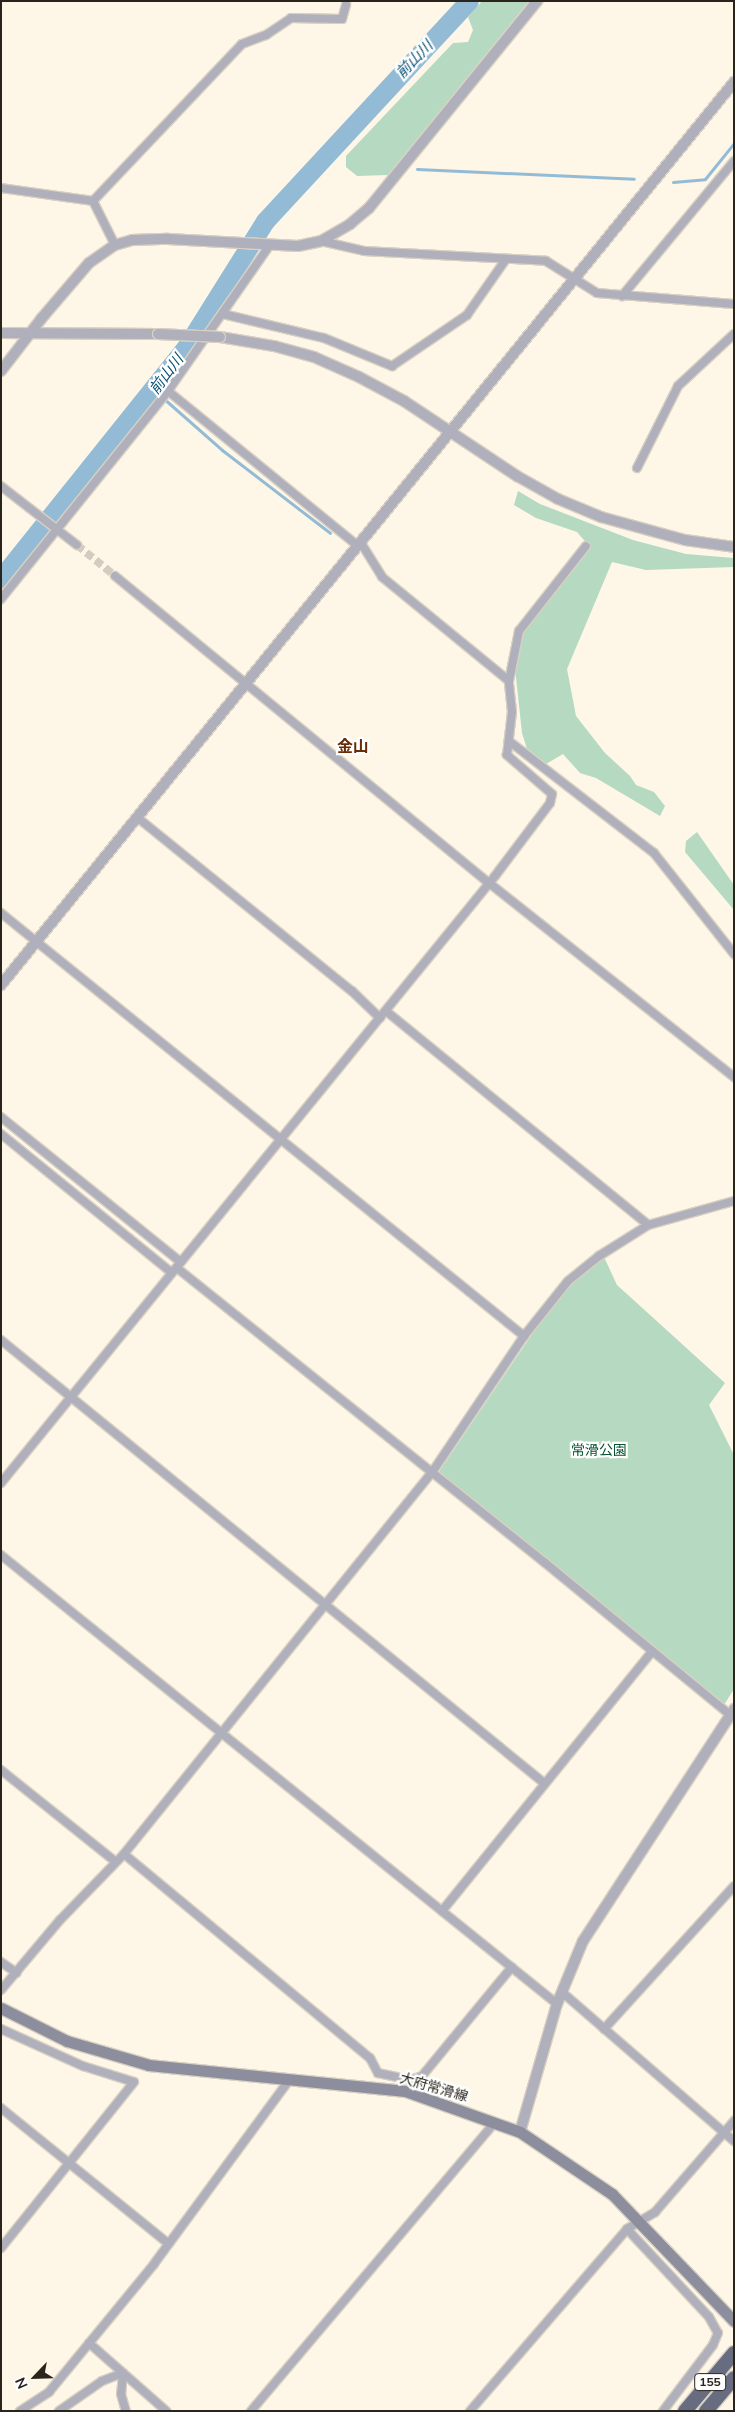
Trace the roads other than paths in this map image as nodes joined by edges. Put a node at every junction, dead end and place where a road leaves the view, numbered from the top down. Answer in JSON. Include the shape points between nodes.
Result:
{"nodes":[{"id":1,"x":536,"y":1,"type":"edge"},
{"id":2,"x":346,"y":5,"type":"dead end"},
{"id":3,"x":734,"y":82,"type":"edge"},
{"id":4,"x":734,"y":160,"type":"edge"},
{"id":5,"x":1,"y":188,"type":"edge"},
{"id":6,"x":93,"y":201,"type":"junction"},
{"id":7,"x":321,"y":241,"type":"junction"},
{"id":8,"x":115,"y":245,"type":"junction"},
{"id":9,"x":267,"y":245,"type":"junction"},
{"id":10,"x":506,"y":259,"type":"junction"},
{"id":11,"x":574,"y":278,"type":"junction"},
{"id":12,"x":622,"y":296,"type":"junction"},
{"id":13,"x":734,"y":304,"type":"edge"},
{"id":14,"x":223,"y":314,"type":"junction"},
{"id":15,"x":1,"y":333,"type":"edge"},
{"id":16,"x":29,"y":334,"type":"junction"},
{"id":17,"x":734,"y":334,"type":"edge"},
{"id":18,"x":1,"y":371,"type":"edge"},
{"id":19,"x":168,"y":391,"type":"junction"},
{"id":20,"x":452,"y":433,"type":"junction"},
{"id":21,"x":638,"y":468,"type":"dead end"},
{"id":22,"x":1,"y":486,"type":"edge"},
{"id":23,"x":56,"y":530,"type":"junction"},
{"id":24,"x":77,"y":545,"type":"tunnel mouth"},
{"id":25,"x":359,"y":545,"type":"junction"},
{"id":26,"x":586,"y":546,"type":"dead end"},
{"id":27,"x":734,"y":546,"type":"edge"},
{"id":28,"x":115,"y":576,"type":"tunnel mouth"},
{"id":29,"x":1,"y":599,"type":"edge"},
{"id":30,"x":509,"y":681,"type":"junction"},
{"id":31,"x":247,"y":684,"type":"junction"},
{"id":32,"x":509,"y":741,"type":"junction"},
{"id":33,"x":138,"y":818,"type":"junction"},
{"id":34,"x":488,"y":882,"type":"junction"},
{"id":35,"x":1,"y":913,"type":"edge"},
{"id":36,"x":37,"y":942,"type":"junction"},
{"id":37,"x":734,"y":954,"type":"edge"},
{"id":38,"x":1,"y":985,"type":"edge"},
{"id":39,"x":386,"y":1011,"type":"junction"},
{"id":40,"x":380,"y":1018,"type":"junction"},
{"id":41,"x":734,"y":1076,"type":"edge"},
{"id":42,"x":1,"y":1117,"type":"edge"},
{"id":43,"x":1,"y":1134,"type":"edge"},
{"id":44,"x":280,"y":1138,"type":"junction"},
{"id":45,"x":734,"y":1202,"type":"edge"},
{"id":46,"x":648,"y":1225,"type":"junction"},
{"id":47,"x":177,"y":1268,"type":"junction"},
{"id":48,"x":524,"y":1336,"type":"junction"},
{"id":49,"x":1,"y":1340,"type":"edge"},
{"id":50,"x":71,"y":1396,"type":"junction"},
{"id":51,"x":431,"y":1474,"type":"junction"},
{"id":52,"x":1,"y":1483,"type":"edge"},
{"id":53,"x":1,"y":1556,"type":"edge"},
{"id":54,"x":326,"y":1604,"type":"junction"},
{"id":55,"x":652,"y":1652,"type":"junction"},
{"id":56,"x":732,"y":1712,"type":"edge"},
{"id":57,"x":222,"y":1733,"type":"junction"},
{"id":58,"x":1,"y":1770,"type":"edge"},
{"id":59,"x":544,"y":1783,"type":"junction"},
{"id":60,"x":124,"y":1854,"type":"junction"},
{"id":61,"x":116,"y":1862,"type":"junction"},
{"id":62,"x":734,"y":1886,"type":"edge"},
{"id":63,"x":442,"y":1911,"type":"junction"},
{"id":64,"x":1,"y":1962,"type":"edge"},
{"id":65,"x":512,"y":1967,"type":"junction"},
{"id":66,"x":17,"y":1973,"type":"junction"},
{"id":67,"x":1,"y":1990,"type":"edge"},
{"id":68,"x":563,"y":1993,"type":"junction"},
{"id":69,"x":557,"y":2004,"type":"junction"},
{"id":70,"x":1,"y":2008,"type":"edge"},
{"id":71,"x":1,"y":2029,"type":"edge"},
{"id":72,"x":604,"y":2029,"type":"junction"},
{"id":73,"x":289,"y":2080,"type":"junction"},
{"id":74,"x":1,"y":2108,"type":"edge"},
{"id":75,"x":734,"y":2120,"type":"edge"},
{"id":76,"x":495,"y":2122,"type":"junction"},
{"id":77,"x":520,"y":2132,"type":"junction"},
{"id":78,"x":724,"y":2132,"type":"junction"},
{"id":79,"x":734,"y":2140,"type":"edge"},
{"id":80,"x":68,"y":2164,"type":"junction"},
{"id":81,"x":640,"y":2222,"type":"junction"},
{"id":82,"x":627,"y":2229,"type":"junction"},
{"id":83,"x":168,"y":2243,"type":"junction"},
{"id":84,"x":1,"y":2248,"type":"edge"},
{"id":85,"x":734,"y":2321,"type":"edge"},
{"id":86,"x":89,"y":2343,"type":"junction"},
{"id":87,"x":734,"y":2353,"type":"edge"},
{"id":88,"x":123,"y":2373,"type":"junction"},
{"id":89,"x":734,"y":2378,"type":"edge"},
{"id":90,"x":20,"y":2411,"type":"edge"},
{"id":91,"x":59,"y":2411,"type":"edge"},
{"id":92,"x":126,"y":2411,"type":"edge"},
{"id":93,"x":166,"y":2411,"type":"edge"},
{"id":94,"x":251,"y":2411,"type":"edge"},
{"id":95,"x":470,"y":2411,"type":"edge"},
{"id":96,"x":663,"y":2411,"type":"edge"},
{"id":97,"x":685,"y":2411,"type":"edge"},
{"id":98,"x":706,"y":2411,"type":"edge"}],
"edges":[{"from":1,"to":7,"type":"street","via":[[369,208],[337,234]]},
{"from":2,"to":6,"type":"street","via":[[342,19],[291,18],[266,35],[242,44]]},
{"from":3,"to":11,"type":"street"},
{"from":4,"to":12,"type":"street"},
{"from":5,"to":6,"type":"street"},
{"from":6,"to":8,"type":"street"},
{"from":7,"to":9,"type":"street","via":[[298,246]]},
{"from":7,"to":10,"type":"street","via":[[364,251]]},
{"from":8,"to":9,"type":"street","via":[[132,240],[168,239]]},
{"from":8,"to":16,"type":"street","via":[[89,263]]},
{"from":9,"to":14,"type":"street"},
{"from":10,"to":11,"type":"street","via":[[546,261]]},
{"from":10,"to":14,"type":"street","via":[[467,315],[392,366],[324,338]]},
{"from":11,"to":12,"type":"street","via":[[597,294]]},
{"from":11,"to":20,"type":"street"},
{"from":12,"to":13,"type":"street"},
{"from":14,"to":19,"type":"street"},
{"from":15,"to":16,"type":"street"},
{"from":16,"to":18,"type":"street"},
{"from":16,"to":20,"type":"street","bridge":true,"via":[[220,337],[274,346],[314,357],[404,401]]},
{"from":17,"to":21,"type":"street","via":[[678,386]]},
{"from":19,"to":23,"type":"street"},
{"from":19,"to":25,"type":"street"},
{"from":20,"to":25,"type":"street"},
{"from":20,"to":27,"type":"street","via":[[517,476],[558,499],[601,517],[685,540]]},
{"from":22,"to":23,"type":"street"},
{"from":23,"to":24,"type":"street"},
{"from":23,"to":29,"type":"street"},
{"from":25,"to":30,"type":"street","via":[[382,577]]},
{"from":25,"to":31,"type":"street"},
{"from":26,"to":30,"type":"street","via":[[519,631]]},
{"from":28,"to":31,"type":"street"},
{"from":30,"to":32,"type":"street","via":[[512,694]]},
{"from":31,"to":33,"type":"street"},
{"from":31,"to":34,"type":"street"},
{"from":32,"to":34,"type":"street","via":[[508,758],[553,797]]},
{"from":32,"to":37,"type":"street","via":[[654,852]]},
{"from":33,"to":36,"type":"street"},
{"from":33,"to":40,"type":"street","via":[[352,991]]},
{"from":34,"to":39,"type":"street"},
{"from":34,"to":41,"type":"street"},
{"from":35,"to":36,"type":"street"},
{"from":36,"to":38,"type":"street"},
{"from":36,"to":44,"type":"street"},
{"from":39,"to":40,"type":"street"},
{"from":39,"to":46,"type":"street"},
{"from":40,"to":44,"type":"street"},
{"from":42,"to":47,"type":"street"},
{"from":43,"to":47,"type":"street"},
{"from":44,"to":47,"type":"street"},
{"from":44,"to":48,"type":"street"},
{"from":45,"to":46,"type":"street"},
{"from":46,"to":48,"type":"street","via":[[574,1276]]},
{"from":47,"to":50,"type":"street"},
{"from":47,"to":51,"type":"street"},
{"from":48,"to":51,"type":"street"},
{"from":49,"to":50,"type":"street"},
{"from":50,"to":52,"type":"street"},
{"from":50,"to":54,"type":"street"},
{"from":51,"to":54,"type":"street"},
{"from":51,"to":55,"type":"street"},
{"from":53,"to":57,"type":"street"},
{"from":54,"to":57,"type":"street"},
{"from":54,"to":59,"type":"street"},
{"from":55,"to":56,"type":"street"},
{"from":55,"to":59,"type":"street"},
{"from":56,"to":68,"type":"street","via":[[583,1942]]},
{"from":57,"to":60,"type":"street"},
{"from":57,"to":63,"type":"street"},
{"from":58,"to":61,"type":"street"},
{"from":59,"to":63,"type":"street"},
{"from":60,"to":61,"type":"street"},
{"from":60,"to":65,"type":"street","via":[[370,2058],[378,2073],[410,2080],[422,2076]]},
{"from":61,"to":66,"type":"street","via":[[60,1920]]},
{"from":62,"to":72,"type":"street"},
{"from":63,"to":65,"type":"street"},
{"from":64,"to":66,"type":"street"},
{"from":65,"to":69,"type":"street"},
{"from":66,"to":67,"type":"street"},
{"from":68,"to":69,"type":"street"},
{"from":68,"to":72,"type":"street"},
{"from":69,"to":77,"type":"street"},
{"from":70,"to":73,"type":"main road","name":"大府常滑線","via":[[67,2041],[149,2065]]},
{"from":71,"to":80,"type":"street","via":[[83,2066],[134,2082]]},
{"from":72,"to":78,"type":"street"},
{"from":73,"to":76,"type":"main road","name":"大府常滑線","via":[[405,2091]]},
{"from":73,"to":83,"type":"street","via":[[192,2216]]},
{"from":74,"to":80,"type":"street"},
{"from":75,"to":78,"type":"street"},
{"from":76,"to":77,"type":"main road","name":"大府常滑線"},
{"from":76,"to":94,"type":"street"},
{"from":77,"to":81,"type":"main road","name":"大府常滑線","via":[[584,2172]]},
{"from":78,"to":79,"type":"street"},
{"from":78,"to":81,"type":"street","via":[[655,2212]]},
{"from":80,"to":83,"type":"street"},
{"from":80,"to":84,"type":"street"},
{"from":81,"to":82,"type":"street"},
{"from":81,"to":85,"type":"main road","name":"大府常滑線"},
{"from":82,"to":95,"type":"street"},
{"from":82,"to":96,"type":"street","via":[[709,2317],[718,2333],[713,2345]]},
{"from":83,"to":86,"type":"street"},
{"from":86,"to":88,"type":"street"},
{"from":86,"to":90,"type":"street","via":[[41,2400]]},
{"from":87,"to":97,"type":"highway","number":"155"},
{"from":88,"to":91,"type":"street","via":[[102,2381]]},
{"from":88,"to":92,"type":"street","via":[[121,2394]]},
{"from":88,"to":93,"type":"street"},
{"from":89,"to":98,"type":"highway","number":"155"}]}
